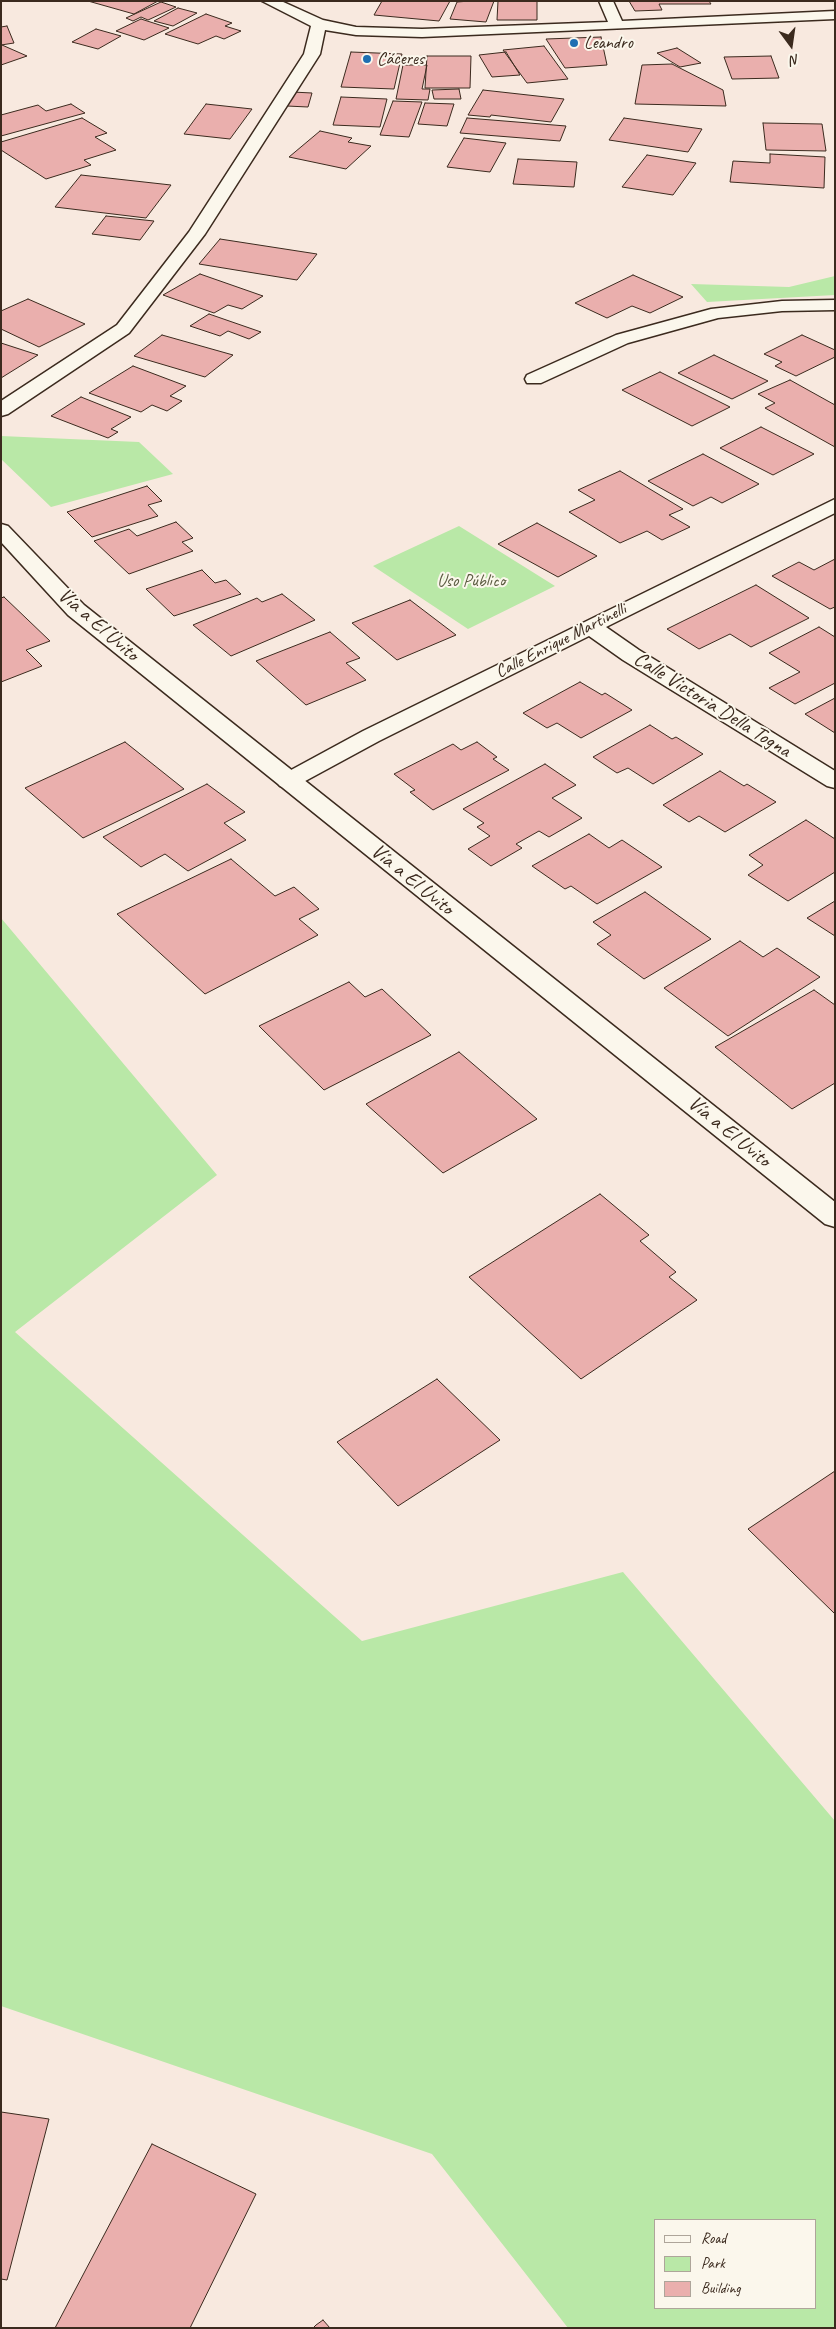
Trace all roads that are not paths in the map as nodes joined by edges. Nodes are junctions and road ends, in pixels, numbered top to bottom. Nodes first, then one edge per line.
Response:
1 (270, 1) edge
2 (606, 1) edge
3 (835, 15) edge
4 (319, 24) junction
5 (617, 26) junction
6 (835, 305) edge
7 (534, 379) dead end
8 (1, 410) edge
9 (835, 505) edge
10 (1, 530) edge
11 (590, 626) junction
12 (288, 781) junction
13 (835, 781) edge
14 (835, 1217) edge

1 - 4 street
2 - 5 street
3 - 5 street
4 - 5 street
4 - 8 street
6 - 7 street
9 - 11 street, Calle Enrique Martinelli
10 - 12 street, Vía a El Uvito
11 - 12 street, Calle Enrique Martinelli
11 - 13 street, Calle Victoria Della Togna
12 - 14 street, Vía a El Uvito

